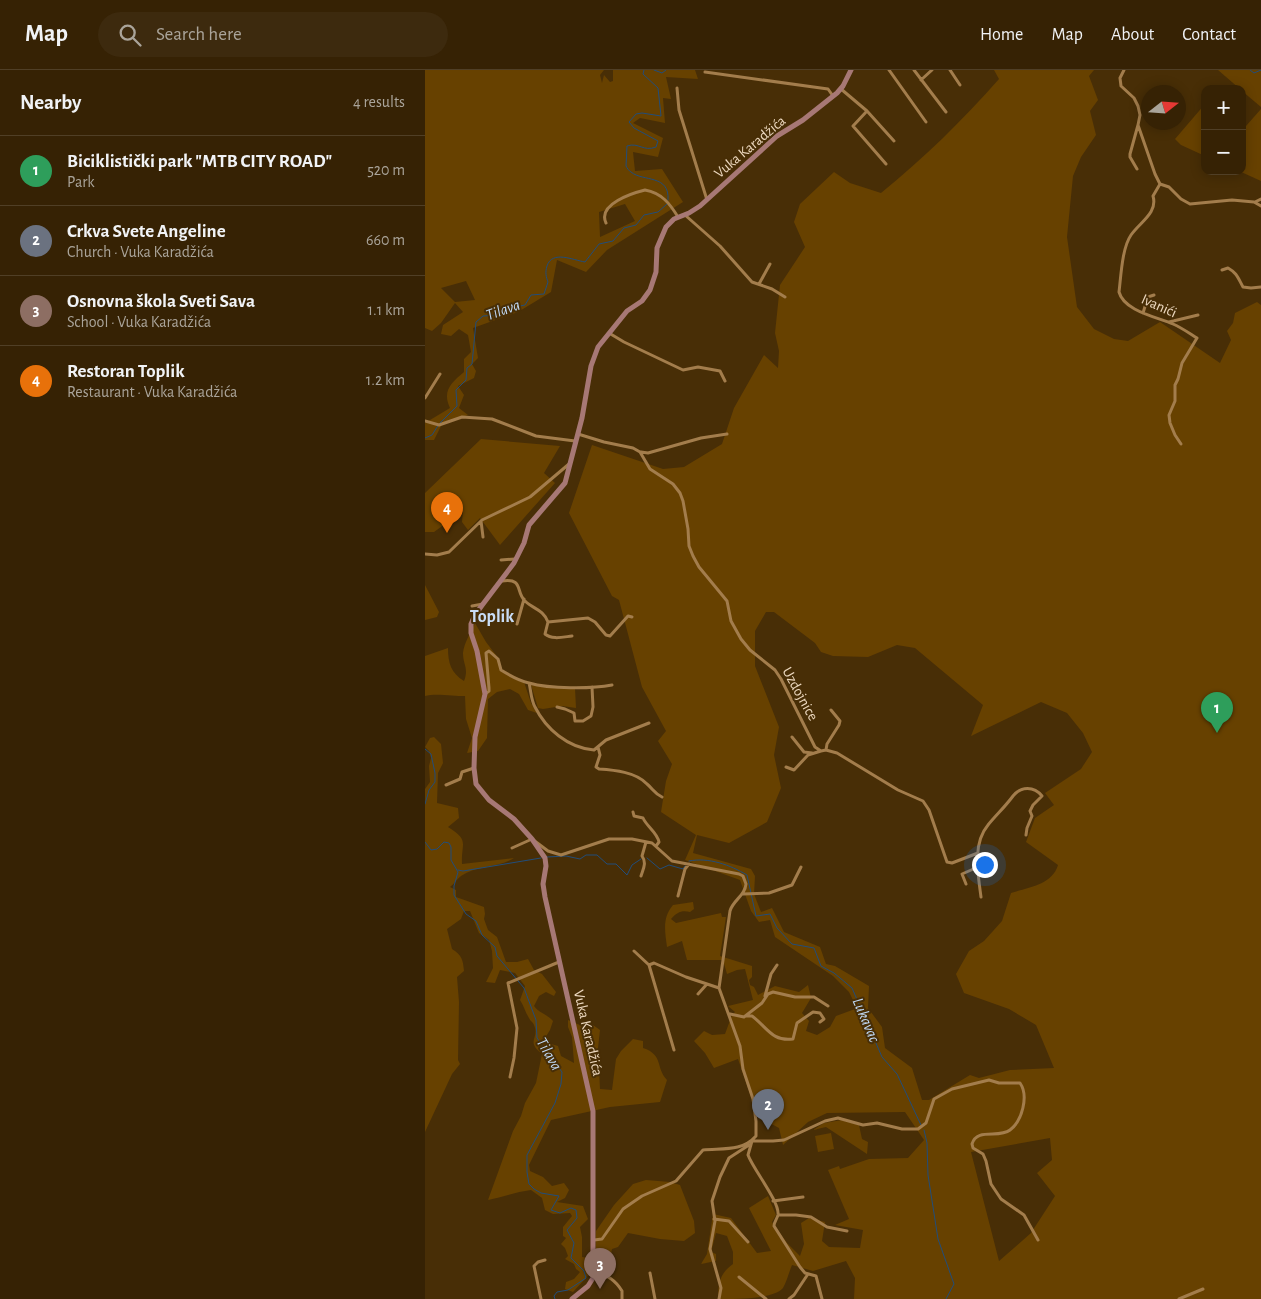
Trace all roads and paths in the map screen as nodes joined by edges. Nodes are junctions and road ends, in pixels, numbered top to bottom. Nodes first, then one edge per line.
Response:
1 (851, 70) edge
2 (889, 70) edge
3 (914, 70) edge
4 (932, 70) edge
5 (950, 70) edge
6 (1124, 70) edge
7 (705, 72) dead end
8 (921, 80) junction
9 (960, 85) dead end
10 (677, 88) dead end
11 (841, 89) junction
12 (833, 96) junction
13 (867, 111) junction
14 (946, 112) dead end
15 (926, 122) dead end
16 (1138, 125) junction
17 (894, 141) dead end
18 (886, 164) dead end
19 (1137, 169) dead end
20 (1160, 184) junction
21 (1261, 199) edge
22 (707, 200) junction
23 (1254, 202) junction
24 (1261, 206) edge
25 (685, 215) junction
26 (678, 218) junction
27 (606, 223) dead end
28 (770, 264) dead end
29 (1222, 270) dead end
30 (759, 284) junction
31 (1261, 287) edge
32 (1154, 295) dead end
33 (785, 297) dead end
34 (1143, 313) junction
35 (1198, 315) dead end
36 (1169, 322) junction
37 (608, 333) junction
38 (440, 374) dead end
39 (725, 381) dead end
40 (425, 398) edge
41 (425, 421) edge
42 (578, 434) junction
43 (727, 434) dead end
44 (576, 441) junction
45 (1181, 444) dead end
46 (640, 452) junction
47 (571, 463) junction
48 (481, 522) junction
49 (483, 532) junction
50 (478, 535) dead end
51 (483, 537) dead end
52 (425, 554) edge
53 (516, 559) junction
54 (501, 560) dead end
55 (501, 581) junction
56 (524, 599) junction
57 (483, 604) junction
58 (472, 606) dead end
59 (632, 617) dead end
60 (548, 622) junction
61 (517, 624) dead end
62 (572, 636) dead end
63 (529, 683) junction
64 (612, 685) dead end
65 (592, 688) junction
66 (485, 694) junction
67 (557, 707) dead end
68 (831, 710) dead end
69 (649, 723) dead end
70 (792, 737) dead end
71 (598, 747) junction
72 (826, 750) junction
73 (821, 751) junction
74 (813, 753) junction
75 (786, 767) dead end
76 (474, 768) junction
77 (446, 785) dead end
78 (662, 796) dead end
79 (633, 812) dead end
80 (1026, 835) dead end
81 (532, 839) junction
82 (646, 842) junction
83 (656, 846) junction
84 (513, 848) dead end
85 (978, 853) junction
86 (689, 864) junction
87 (801, 867) dead end
88 (978, 867) junction
89 (641, 876) dead end
90 (966, 884) dead end
91 (743, 894) junction
92 (678, 896) dead end
93 (981, 897) dead end
94 (634, 951) dead end
95 (559, 962) junction
96 (649, 964) junction
97 (777, 965) dead end
98 (707, 984) junction
99 (719, 988) junction
100 (697, 994) dead end
101 (765, 996) junction
102 (828, 1006) dead end
103 (729, 1014) junction
104 (745, 1016) junction
105 (820, 1022) dead end
106 (674, 1050) dead end
107 (509, 1077) dead end
108 (752, 1140) junction
109 (803, 1197) dead end
110 (773, 1201) junction
111 (778, 1215) junction
112 (715, 1219) junction
113 (847, 1231) dead end
114 (594, 1240) junction
115 (1038, 1240) dead end
116 (748, 1242) dead end
117 (545, 1260) dead end
118 (594, 1272) junction
119 (650, 1274) dead end
120 (808, 1274) junction
121 (739, 1277) dead end
122 (1203, 1289) dead end
123 (541, 1299) edge
124 (573, 1299) edge
125 (622, 1299) edge
126 (655, 1299) edge
127 (719, 1299) edge
128 (766, 1299) edge
129 (789, 1299) edge
130 (822, 1299) edge
131 (1179, 1299) edge

1 - 11 street, Vuka Karadžića
2 - 15 street
3 - 8 street
4 - 8 street
5 - 9 street
6 - 16 street
7 - 12 street
8 - 14 street
10 - 22 street, Vuka Karadžića
11 - 12 street, Vuka Karadžića
11 - 13 street
12 - 22 street, Vuka Karadžića
13 - 17 street
13 - 18 street
16 - 19 street
16 - 20 street
20 - 23 street
20 - 34 street, Ivanići
21 - 23 street
22 - 25 street, Vuka Karadžića
23 - 24 street
25 - 26 street, Vuka Karadžića
25 - 30 street
26 - 27 street
26 - 37 street, Vuka Karadžića
28 - 30 street
29 - 31 street
30 - 33 street
32 - 34 street
34 - 36 street, Ivanići
35 - 36 street
36 - 45 street, Ivanići
37 - 39 street
37 - 42 street, Vuka Karadžića
38 - 40 street
41 - 44 street
42 - 44 street, Vuka Karadžića
42 - 46 street
43 - 46 street
44 - 47 street, Vuka Karadžića
46 - 73 street, Uzdojnice
47 - 48 street
47 - 53 street, Vuka Karadžića
48 - 49 street
48 - 52 street
49 - 50 street
49 - 51 street
53 - 54 street
53 - 55 street, Vuka Karadžića
55 - 56 street
55 - 57 street, Vuka Karadžića
56 - 60 street
56 - 61 street
57 - 58 street
57 - 66 street, Vuka Karadžića
59 - 60 street
60 - 62 street
63 - 65 street, Vuka Karadžića
63 - 66 street, Vuka Karadžića
63 - 71 street
64 - 65 street, Vuka Karadžića
65 - 67 street
66 - 76 street, Vuka Karadžića
68 - 72 street
69 - 71 street
70 - 74 street
71 - 78 street
72 - 73 street
72 - 85 street
73 - 74 street
74 - 75 street
76 - 77 street
76 - 81 street, Vuka Karadžića
79 - 83 street
80 - 85 street
81 - 82 street, Vuka Karadžića
81 - 84 street
81 - 95 street, Vuka Karadžića
82 - 83 street, Vuka Karadžića
82 - 89 street
83 - 86 street, Vuka Karadžića
85 - 88 street
86 - 91 street, Vuka Karadžića
86 - 92 street
87 - 91 street
88 - 90 street
88 - 93 street
91 - 99 street
94 - 96 street
95 - 107 street
95 - 114 street, Vuka Karadžića
96 - 98 street
96 - 106 street
97 - 101 street
98 - 99 street
98 - 100 street
99 - 103 street
101 - 102 street
101 - 104 street
103 - 104 street
103 - 108 street
104 - 105 street
108 - 110 street
108 - 112 street
108 - 114 street
108 - 115 street
109 - 110 street
110 - 111 street
111 - 113 street
111 - 120 street
112 - 116 street
112 - 127 street
114 - 118 street, Vuka Karadžića
117 - 123 street
118 - 124 street
118 - 125 street
119 - 126 street
120 - 129 street
120 - 130 street
121 - 128 street
122 - 131 street

